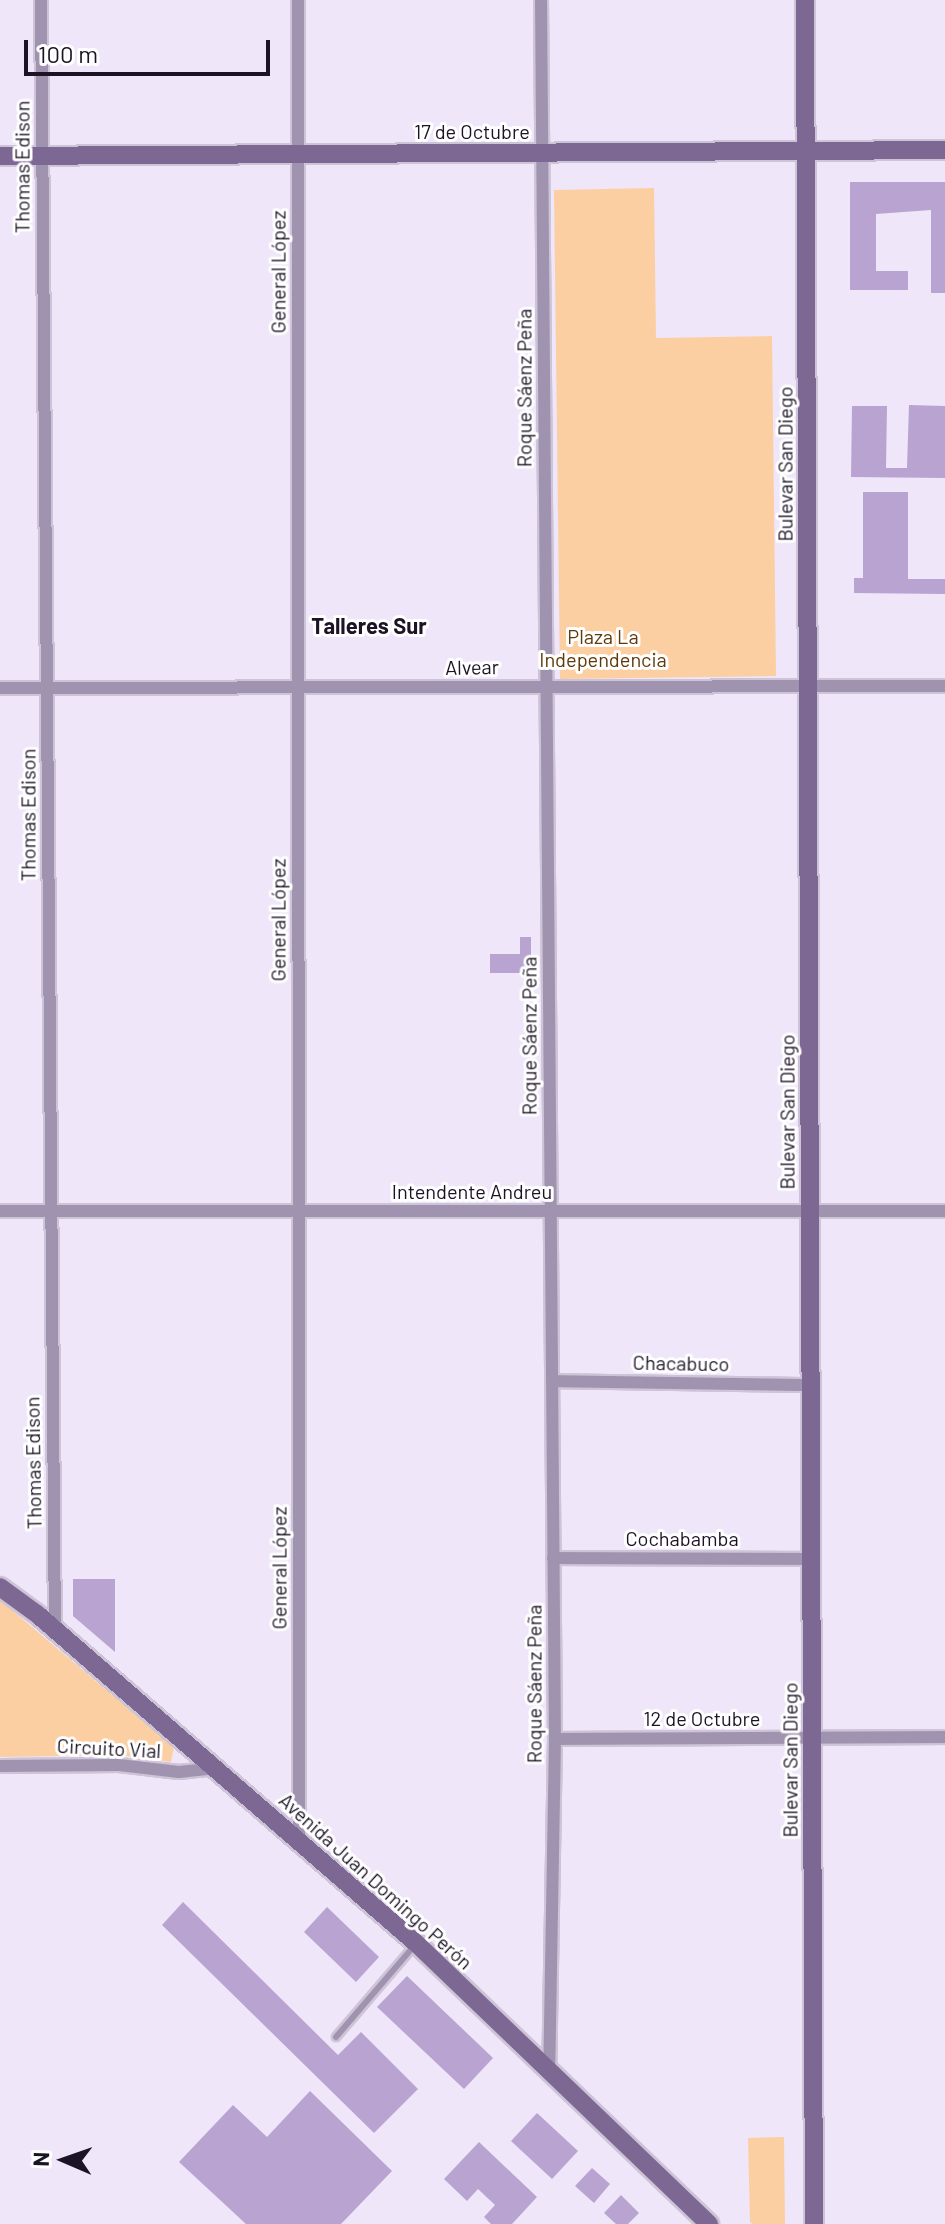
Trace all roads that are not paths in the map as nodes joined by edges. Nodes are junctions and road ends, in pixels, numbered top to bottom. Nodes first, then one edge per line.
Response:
1 (41, 0) edge
2 (298, 0) edge
3 (541, 0) edge
4 (805, 0) edge
5 (945, 150) edge
6 (805, 151) junction
7 (542, 152) junction
8 (299, 154) junction
9 (42, 155) junction
10 (0, 156) edge
11 (546, 686) junction
12 (808, 686) junction
13 (945, 686) edge
14 (0, 688) edge
15 (46, 689) junction
16 (298, 689) junction
17 (0, 1211) edge
18 (51, 1211) junction
19 (299, 1211) junction
20 (551, 1211) junction
21 (810, 1211) junction
22 (945, 1211) edge
23 (552, 1381) junction
24 (811, 1385) junction
25 (553, 1558) junction
26 (811, 1559) junction
27 (0, 1587) edge
28 (55, 1629) junction
29 (945, 1737) edge
30 (812, 1738) junction
31 (555, 1739) junction
32 (0, 1766) edge
33 (216, 1768) junction
34 (299, 1840) junction
35 (417, 1944) junction
36 (336, 2037) dead end
37 (549, 2072) junction
38 (709, 2224) edge
39 (814, 2224) edge

1 - 9 street, Thomas Edison
2 - 8 street, General López
3 - 7 street, Roque Sáenz Peña
4 - 6 street, Bulevar San Diego
5 - 6 street, 17 de Octubre
6 - 7 street, 17 de Octubre
6 - 12 street, Bulevar San Diego
7 - 8 street, 17 de Octubre
7 - 11 street, Roque Sáenz Peña
8 - 9 street, 17 de Octubre
8 - 16 street, General López
9 - 10 street, 17 de Octubre
9 - 15 street, Thomas Edison
11 - 12 street, Alvear
11 - 16 street, Alvear
11 - 20 street, Roque Sáenz Peña
12 - 13 street, Alvear
12 - 21 street, Bulevar San Diego
14 - 15 street, Alvear
15 - 16 street, Alvear
15 - 18 street, Thomas Edison
16 - 19 street, General López
17 - 18 street, Intendente Andreu
18 - 19 street, Intendente Andreu
18 - 28 street, Thomas Edison
19 - 20 street, Intendente Andreu
19 - 34 street, General López
20 - 21 street, Intendente Andreu
20 - 23 street, Roque Sáenz Peña
21 - 22 street, Intendente Andreu
21 - 24 street, Bulevar San Diego
23 - 24 street, Chacabuco
23 - 25 street, Roque Sáenz Peña
24 - 26 street, Bulevar San Diego
25 - 26 street, Cochabamba
25 - 31 street, Roque Sáenz Peña
26 - 30 street, Bulevar San Diego
27 - 28 street, Avenida Juan Domingo Perón
28 - 33 street, Avenida Juan Domingo Perón
29 - 30 street, 12 de Octubre
30 - 31 street, 12 de Octubre
30 - 39 street, Bulevar San Diego
31 - 37 street, Roque Sáenz Peña
32 - 33 street, Circuito Vial
33 - 34 street, Avenida Juan Domingo Perón
34 - 35 street, Avenida Juan Domingo Perón
35 - 36 lane
35 - 37 street, Avenida Juan Domingo Perón
37 - 38 street, Avenida Juan Domingo Perón

